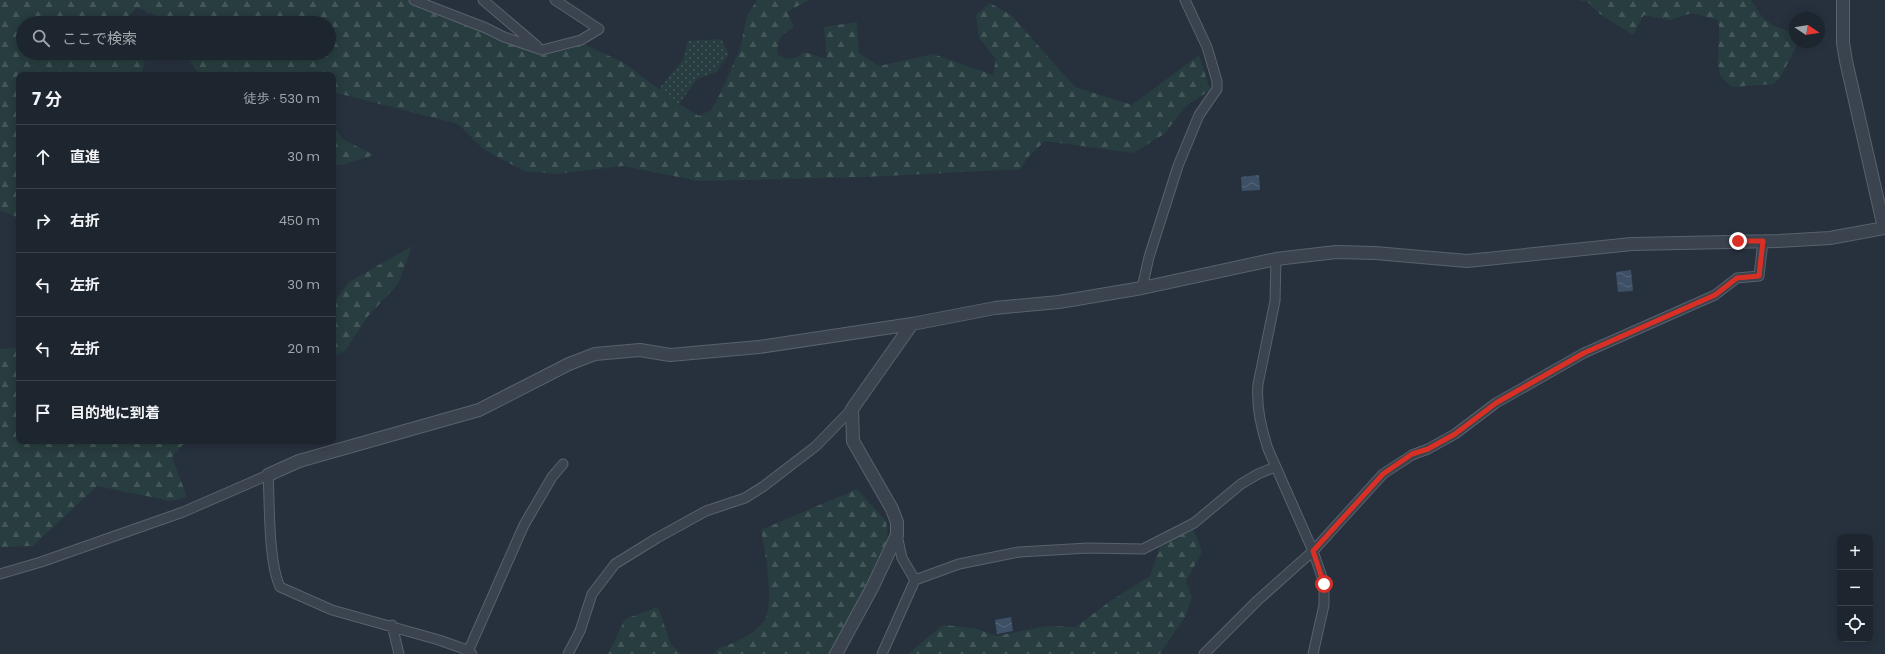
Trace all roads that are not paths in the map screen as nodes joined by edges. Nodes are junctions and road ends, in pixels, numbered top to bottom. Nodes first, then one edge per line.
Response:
1 (414, 0) edge
2 (483, 0) edge
3 (556, 0) edge
4 (1186, 0) edge
5 (1843, 0) edge
6 (542, 50) junction
7 (1885, 230) edge
8 (1763, 241) junction
9 (1276, 259) junction
10 (1142, 288) junction
11 (912, 324) junction
12 (852, 409) junction
13 (563, 464) dead end
14 (1275, 467) junction
15 (268, 475) junction
16 (897, 535) junction
17 (1313, 551) junction
18 (0, 574) edge
19 (915, 580) junction
20 (392, 625) junction
21 (469, 653) edge
22 (399, 654) edge
23 (568, 654) edge
24 (836, 654) edge
25 (882, 654) edge
26 (1204, 654) edge
27 (1313, 654) edge

1 - 6 street
2 - 6 street
3 - 6 street
4 - 10 street
5 - 7 street
7 - 8 street
8 - 9 street
8 - 17 street
9 - 10 street
9 - 14 street
10 - 11 street
11 - 12 street
11 - 15 street
12 - 16 street
12 - 23 street
13 - 21 street
14 - 17 street
14 - 19 street
15 - 18 street
15 - 20 street
16 - 19 street
16 - 24 street
17 - 26 street
17 - 27 street
19 - 25 street
20 - 21 street
20 - 22 street

